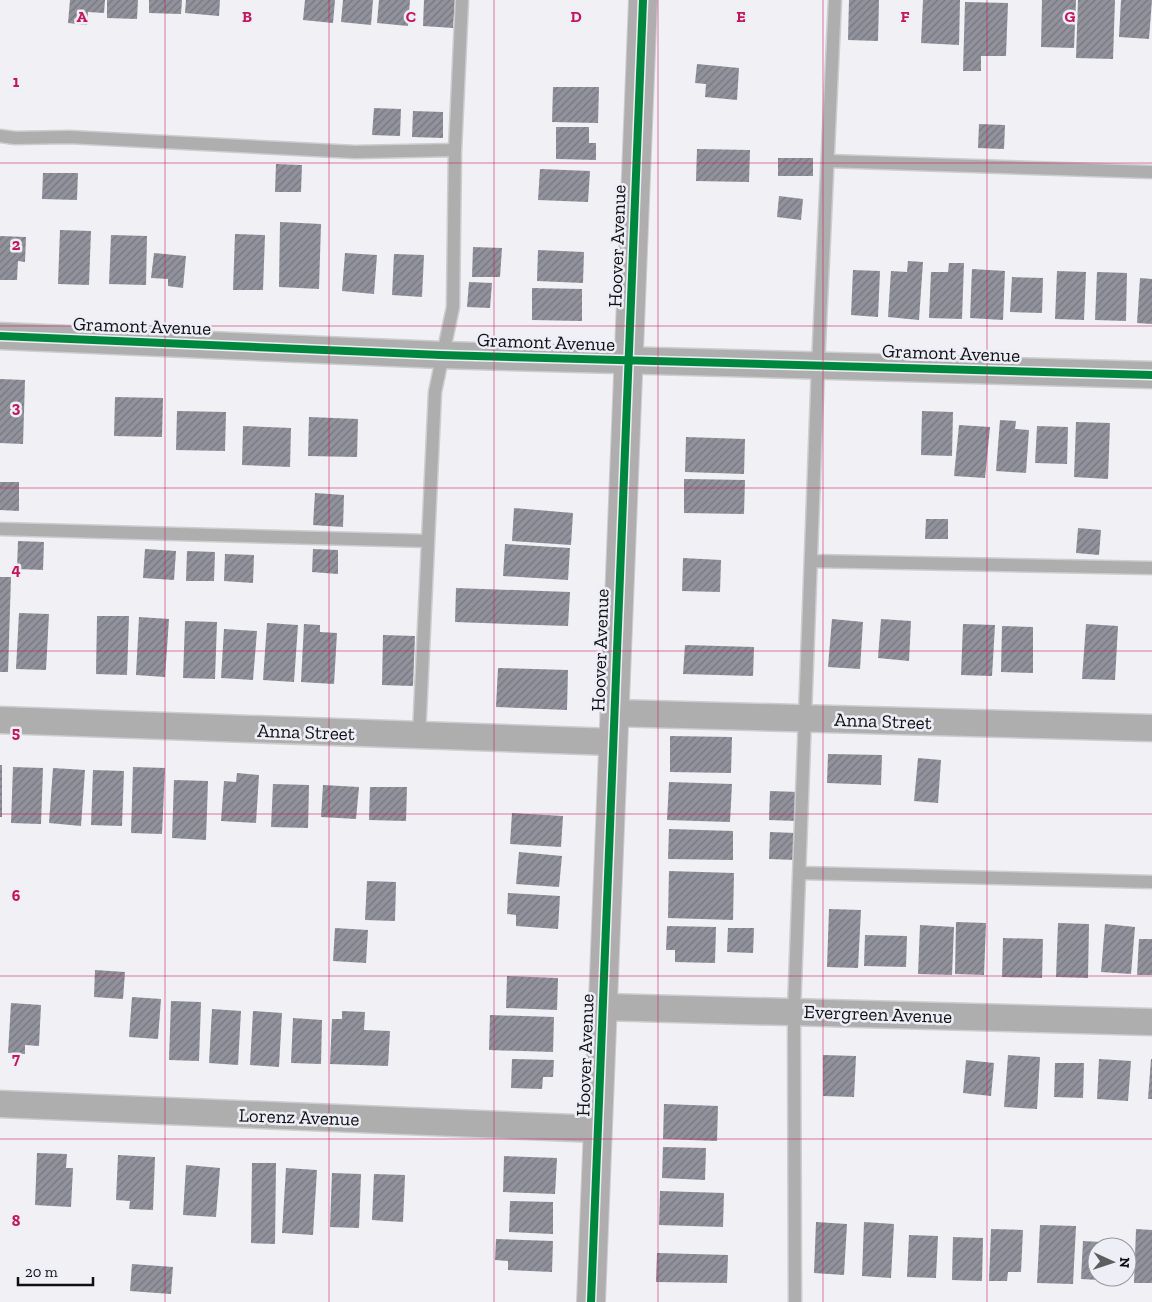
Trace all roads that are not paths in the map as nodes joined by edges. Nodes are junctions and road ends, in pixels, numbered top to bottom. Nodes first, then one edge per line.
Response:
1 (462, 0) edge
2 (643, 0) edge
3 (835, 0) edge
4 (0, 136) edge
5 (455, 150) junction
6 (828, 161) junction
7 (1152, 172) edge
8 (0, 336) edge
9 (441, 355) junction
10 (628, 361) junction
11 (818, 366) junction
12 (1152, 375) edge
13 (0, 529) edge
14 (427, 541) junction
15 (811, 561) junction
16 (1152, 568) edge
17 (614, 713) junction
18 (806, 718) junction
19 (0, 720) edge
20 (1152, 728) edge
21 (419, 736) junction
22 (613, 742) junction
23 (800, 873) junction
24 (1152, 882) edge
25 (603, 1007) junction
26 (794, 1012) junction
27 (1152, 1022) edge
28 (0, 1104) edge
29 (598, 1130) junction
30 (591, 1302) edge
31 (795, 1302) edge

1 - 5 lane
2 - 10 street, Hoover Avenue
3 - 6 lane
4 - 5 lane
5 - 9 lane
6 - 7 lane
6 - 11 lane
8 - 9 street, Gramont Avenue
9 - 10 street, Gramont Avenue
9 - 14 lane
10 - 11 street, Gramont Avenue
10 - 17 street, Hoover Avenue
11 - 12 street, Gramont Avenue
11 - 15 lane
13 - 14 lane
14 - 21 lane
15 - 16 lane
15 - 18 lane
17 - 18 street, Anna Street
17 - 22 street, Hoover Avenue
18 - 20 street, Anna Street
18 - 23 lane
19 - 21 street, Anna Street
21 - 22 street, Anna Street
22 - 25 street, Hoover Avenue
23 - 24 lane
23 - 26 lane
25 - 26 street, Evergreen Avenue
25 - 29 street, Hoover Avenue
26 - 27 street, Evergreen Avenue
26 - 31 lane
28 - 29 street, Lorenz Avenue
29 - 30 street, Hoover Avenue

